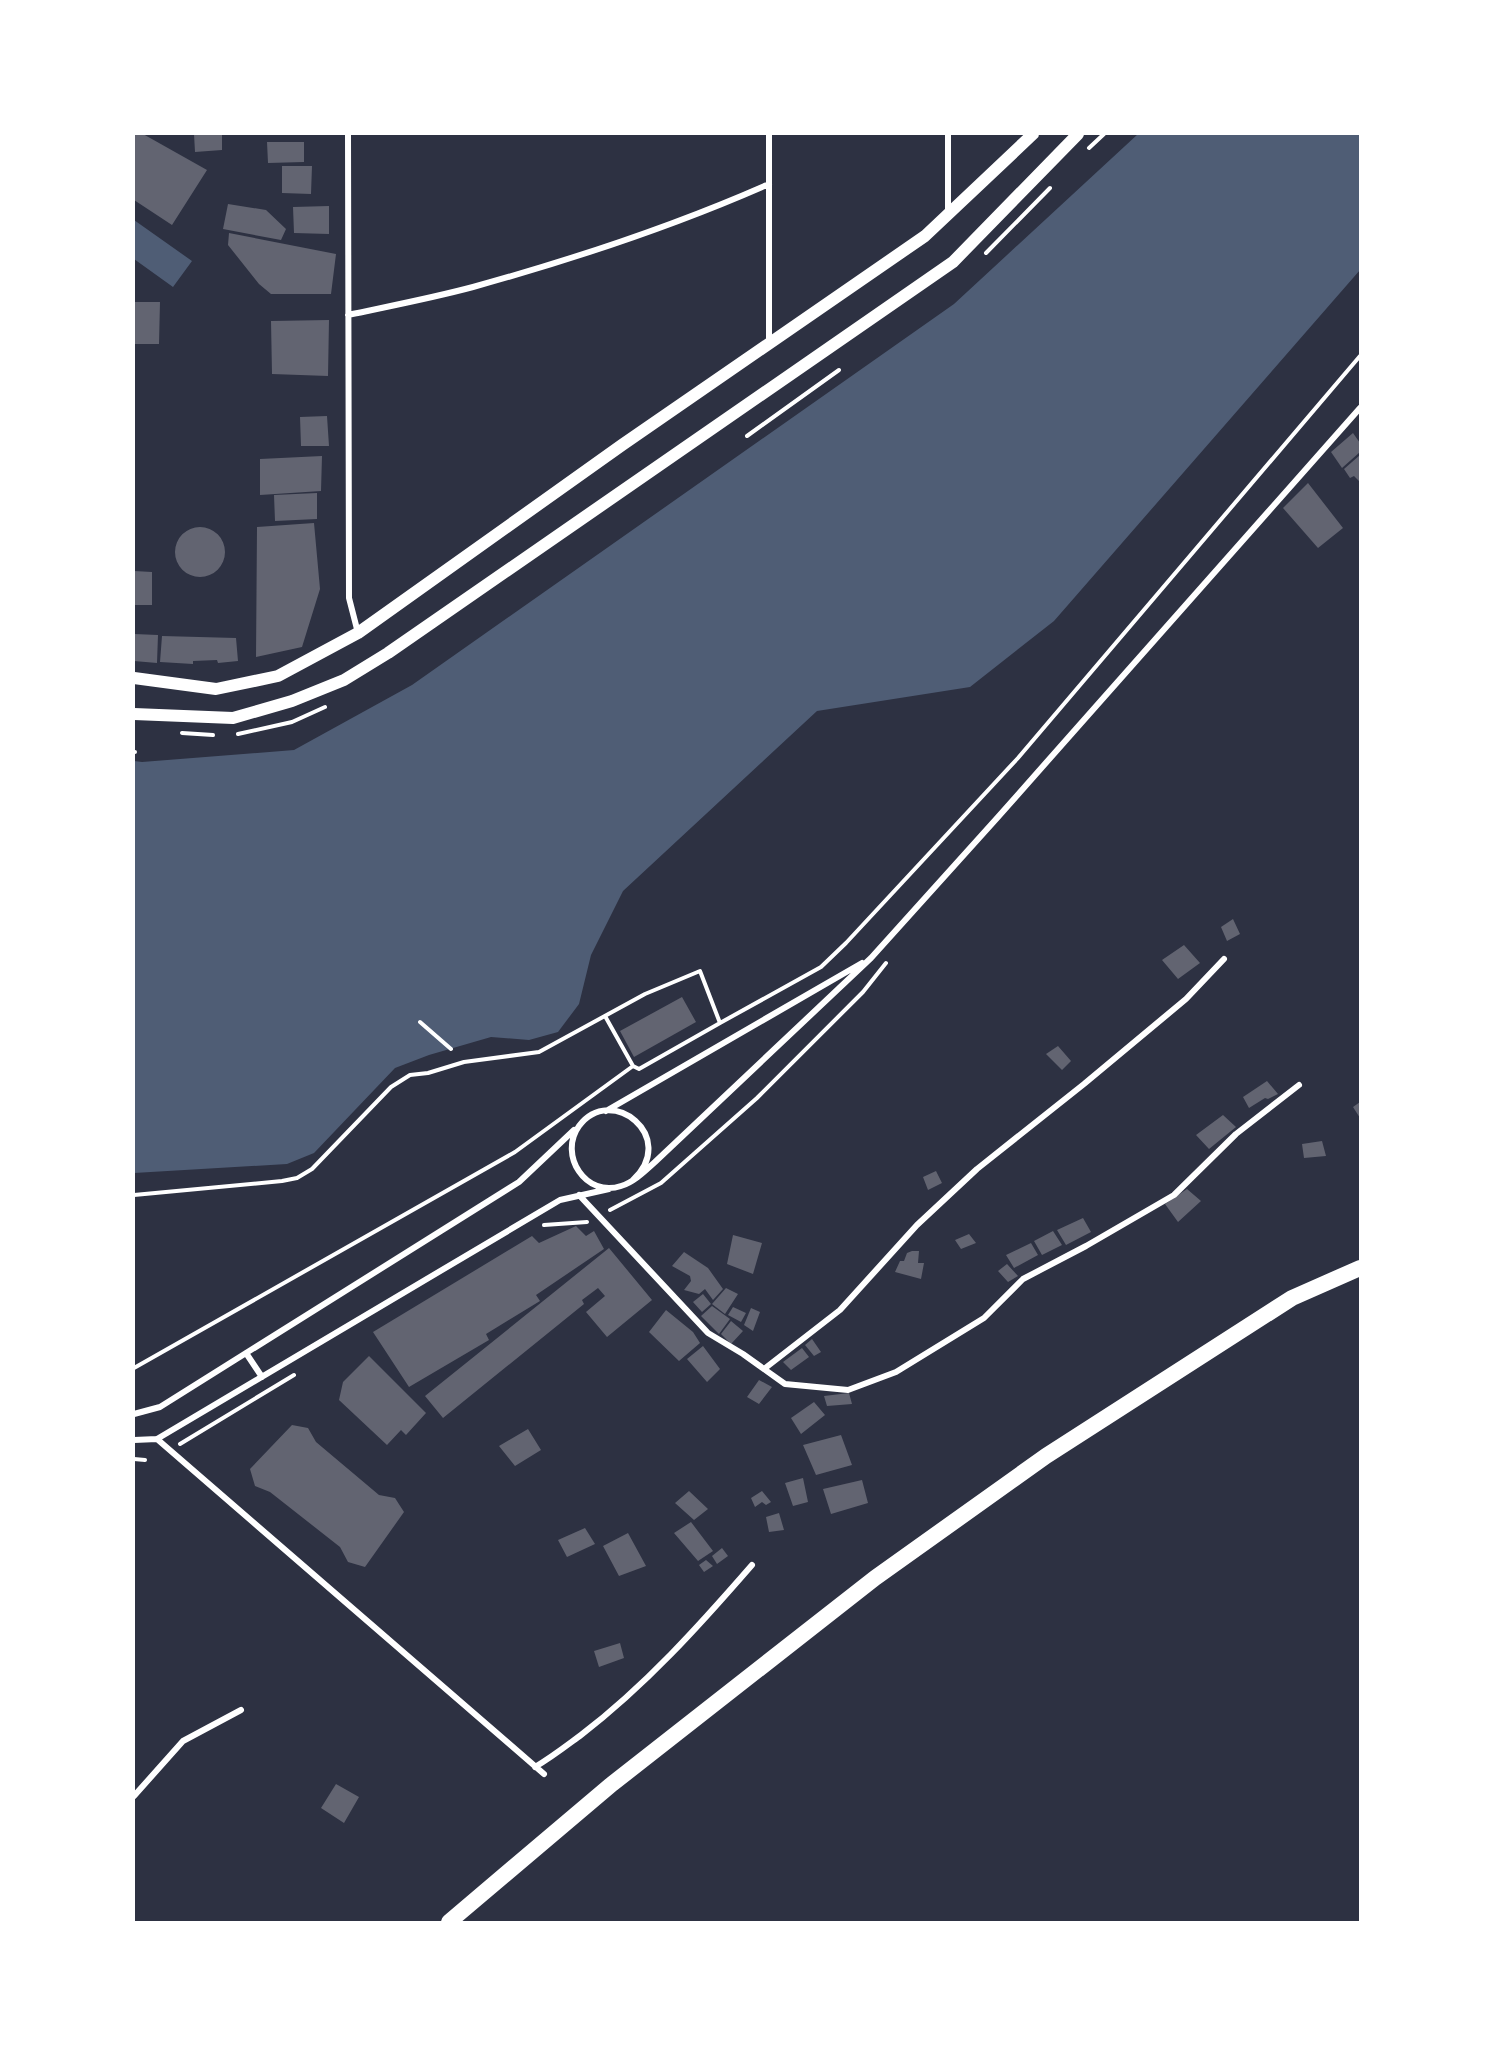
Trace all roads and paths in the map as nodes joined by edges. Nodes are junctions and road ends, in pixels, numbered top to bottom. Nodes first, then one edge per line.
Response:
1 (348, 134) edge
2 (769, 134) edge
3 (948, 134) edge
4 (1033, 134) edge
5 (1078, 134) edge
6 (769, 184) junction
7 (948, 214) junction
8 (348, 315) junction
9 (769, 343) junction
10 (1360, 356) edge
11 (839, 370) dead end
12 (1360, 408) edge
13 (747, 435) dead end
14 (358, 633) junction
15 (134, 678) edge
16 (134, 714) edge
17 (871, 958) junction
18 (1224, 958) dead end
19 (605, 1016) junction
20 (420, 1022) dead end
21 (720, 1023) junction
22 (451, 1050) dead end
23 (633, 1066) junction
24 (1299, 1085) dead end
25 (606, 1111) junction
26 (584, 1121) junction
27 (633, 1180) junction
28 (621, 1186) junction
29 (579, 1195) junction
30 (134, 1196) edge
31 (1360, 1268) edge
32 (246, 1353) junction
33 (134, 1368) edge
34 (764, 1369) junction
35 (262, 1377) junction
36 (134, 1414) edge
37 (157, 1439) junction
38 (134, 1440) edge
39 (134, 1459) edge
40 (145, 1460) dead end
41 (752, 1565) dead end
42 (241, 1710) dead end
43 (535, 1767) junction
44 (544, 1774) dead end
45 (134, 1796) edge
46 (449, 1923) edge

1 - 8 street
2 - 6 street
3 - 7 street
4 - 7 main road
5 - 16 main road
6 - 8 street
6 - 9 street
7 - 9 main road
8 - 14 street
9 - 14 main road
10 - 21 path
11 - 13 path
12 - 17 street
14 - 15 main road
17 - 25 street
17 - 27 street
18 - 34 street
19 - 21 path
19 - 23 path
19 - 30 path
20 - 22 path
21 - 23 path
23 - 33 path
24 - 34 street
25 - 26 street
25 - 27 street
26 - 28 street
26 - 32 street
27 - 28 street
28 - 29 street
29 - 34 street
29 - 35 street
31 - 46 highway
32 - 35 street
32 - 36 street
35 - 37 street
37 - 38 street
37 - 43 street
39 - 40 path
41 - 43 street
42 - 45 street
43 - 44 street

